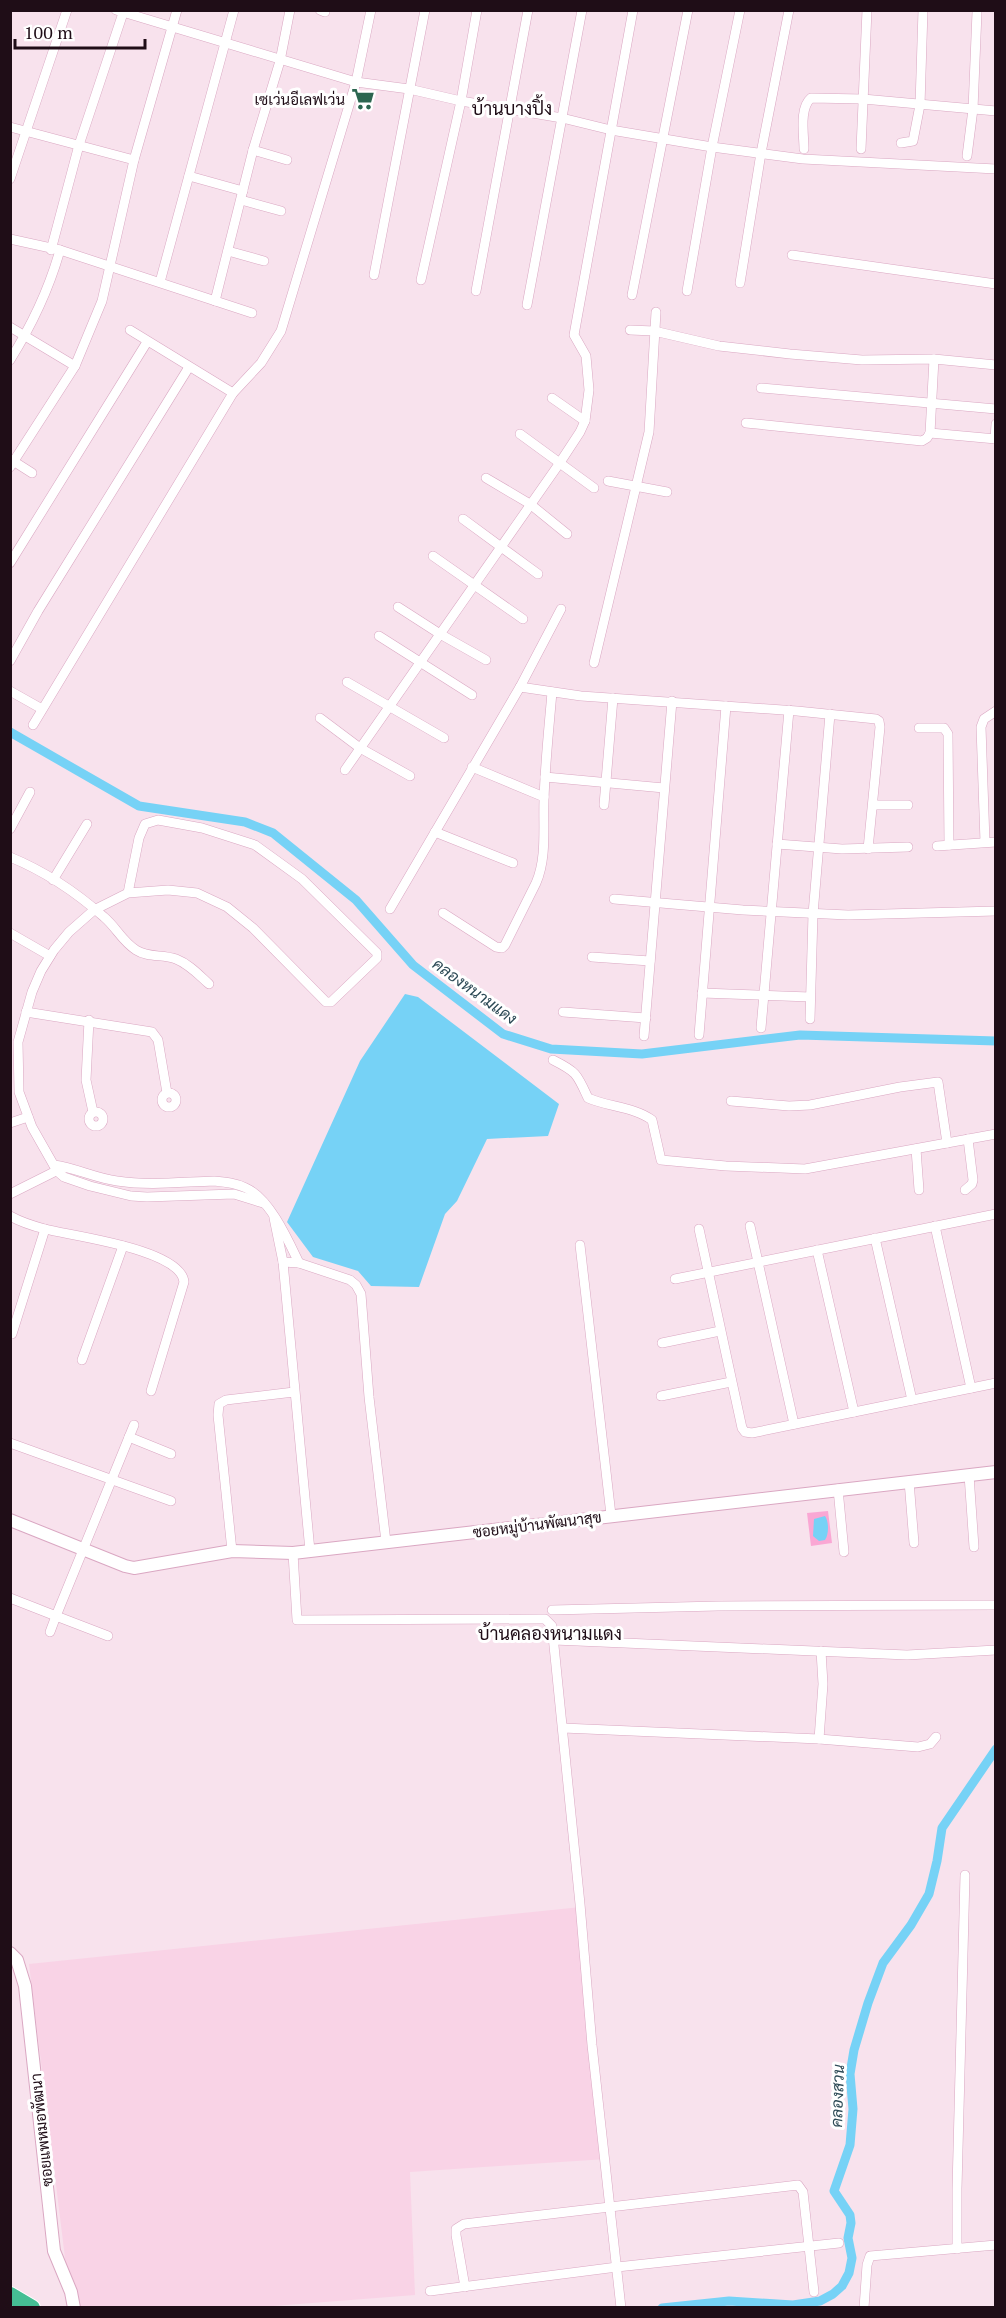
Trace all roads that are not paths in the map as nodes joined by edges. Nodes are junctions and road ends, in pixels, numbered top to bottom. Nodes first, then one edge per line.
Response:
1 (68, 10) edge
2 (177, 10) edge
3 (234, 10) edge
4 (290, 10) edge
5 (371, 10) edge
6 (424, 10) edge
7 (477, 10) edge
8 (528, 10) edge
9 (582, 10) edge
10 (633, 10) edge
11 (688, 10) edge
12 (740, 10) edge
13 (789, 10) edge
14 (867, 10) edge
15 (923, 10) edge
16 (121, 11) edge
17 (977, 12) edge
18 (172, 27) junction
19 (225, 42) junction
20 (280, 61) junction
21 (356, 82) junction
22 (409, 89) junction
23 (863, 99) junction
24 (461, 101) junction
25 (920, 105) junction
26 (973, 109) junction
27 (510, 110) junction
28 (996, 111) edge
29 (561, 118) junction
30 (10, 127) edge
31 (611, 130) junction
32 (25, 131) junction
33 (662, 139) junction
34 (901, 143) dead end
35 (79, 145) junction
36 (712, 147) junction
37 (804, 149) dead end
38 (861, 149) dead end
39 (253, 150) junction
40 (761, 153) junction
41 (967, 156) dead end
42 (287, 159) dead end
43 (134, 160) junction
44 (996, 170) edge
45 (189, 176) junction
46 (10, 179) edge
47 (242, 195) junction
48 (281, 211) dead end
49 (10, 239) edge
50 (55, 250) junction
51 (228, 251) junction
52 (792, 255) dead end
53 (264, 261) dead end
54 (110, 268) junction
55 (374, 275) dead end
56 (421, 280) dead end
57 (160, 282) junction
58 (740, 283) dead end
59 (996, 284) edge
60 (476, 291) dead end
61 (687, 291) dead end
62 (632, 295) dead end
63 (215, 302) junction
64 (527, 305) dead end
65 (656, 312) dead end
66 (252, 313) dead end
67 (10, 327) edge
68 (130, 330) dead end
69 (630, 330) dead end
70 (654, 331) junction
71 (26, 336) junction
72 (147, 342) junction
73 (934, 359) junction
74 (10, 360) edge
75 (996, 365) edge
76 (75, 366) junction
77 (189, 367) junction
78 (761, 388) dead end
79 (233, 393) junction
80 (552, 398) dead end
81 (930, 403) junction
82 (996, 409) edge
83 (585, 421) junction
84 (746, 423) dead end
85 (996, 424) edge
86 (930, 433) junction
87 (520, 434) dead end
88 (995, 439) edge
89 (12, 462) edge
90 (559, 464) junction
91 (32, 473) dead end
92 (486, 478) dead end
93 (608, 481) dead end
94 (638, 487) junction
95 (594, 488) dead end
96 (667, 492) dead end
97 (530, 504) junction
98 (463, 519) dead end
99 (567, 534) dead end
100 (501, 546) junction
101 (432, 556) dead end
102 (10, 563) edge
103 (538, 574) dead end
104 (475, 584) junction
105 (398, 607) dead end
106 (561, 609) dead end
107 (523, 619) dead end
108 (440, 634) junction
109 (379, 636) dead end
110 (486, 660) dead end
111 (10, 661) edge
112 (421, 661) junction
113 (594, 663) dead end
114 (347, 682) dead end
115 (520, 687) junction
116 (10, 691) edge
117 (552, 692) junction
118 (472, 694) dead end
119 (614, 698) junction
120 (672, 701) junction
121 (726, 706) junction
122 (389, 707) junction
123 (42, 709) junction
124 (789, 710) junction
125 (996, 711) edge
126 (830, 714) junction
127 (320, 718) dead end
128 (33, 725) dead end
129 (919, 728) dead end
130 (444, 738) dead end
131 (360, 748) junction
132 (472, 767) junction
133 (345, 770) dead end
134 (410, 776) dead end
135 (545, 777) junction
136 (607, 782) junction
137 (664, 788) junction
138 (30, 792) dead end
139 (544, 797) junction
140 (604, 805) dead end
141 (873, 805) junction
142 (908, 805) dead end
143 (87, 824) dead end
144 (10, 828) edge
145 (435, 832) junction
146 (985, 842) junction
147 (996, 842) edge
148 (777, 844) junction
149 (949, 845) junction
150 (819, 846) junction
151 (938, 846) dead end
152 (908, 847) dead end
153 (868, 849) junction
154 (10, 857) edge
155 (513, 863) dead end
156 (52, 880) junction
157 (128, 893) junction
158 (614, 899) dead end
159 (655, 902) junction
160 (709, 907) junction
161 (390, 909) dead end
162 (94, 910) junction
163 (771, 911) junction
164 (996, 911) edge
165 (443, 913) dead end
166 (813, 914) junction
167 (10, 933) edge
168 (50, 956) junction
169 (592, 957) dead end
170 (650, 961) junction
171 (209, 984) dead end
172 (702, 993) junction
173 (764, 996) junction
174 (810, 997) junction
175 (26, 1012) junction
176 (563, 1012) dead end
177 (646, 1018) junction
178 (810, 1019) dead end
179 (89, 1020) junction
180 (761, 1028) dead end
181 (644, 1035) dead end
182 (699, 1035) dead end
183 (553, 1060) dead end
184 (167, 1093) dead end
185 (731, 1101) dead end
186 (93, 1112) dead end
187 (28, 1117) junction
188 (10, 1123) edge
189 (996, 1134) edge
190 (968, 1139) junction
191 (947, 1143) junction
192 (916, 1149) junction
193 (57, 1166) junction
194 (919, 1190) dead end
195 (965, 1190) dead end
196 (10, 1194) edge
197 (10, 1216) edge
198 (995, 1216) edge
199 (274, 1218) junction
200 (750, 1226) dead end
201 (935, 1226) junction
202 (699, 1229) dead end
203 (45, 1230) junction
204 (875, 1238) junction
205 (123, 1245) junction
206 (580, 1245) dead end
207 (817, 1250) junction
208 (283, 1262) junction
209 (758, 1262) junction
210 (299, 1263) junction
211 (708, 1272) junction
212 (675, 1280) dead end
213 (720, 1331) junction
214 (12, 1334) edge
215 (662, 1343) dead end
216 (82, 1360) dead end
217 (731, 1382) junction
218 (996, 1383) edge
219 (971, 1388) junction
220 (151, 1390) dead end
221 (294, 1392) junction
222 (661, 1396) dead end
223 (912, 1400) junction
224 (854, 1412) junction
225 (795, 1424) junction
226 (134, 1425) dead end
227 (129, 1437) junction
228 (10, 1443) edge
229 (171, 1454) dead end
230 (996, 1472) edge
231 (969, 1476) junction
232 (112, 1480) junction
233 (908, 1482) junction
234 (838, 1490) junction
235 (171, 1501) dead end
236 (611, 1515) junction
237 (10, 1520) edge
238 (386, 1542) junction
239 (914, 1543) dead end
240 (974, 1547) dead end
241 (83, 1548) junction
242 (232, 1551) junction
243 (310, 1551) junction
244 (844, 1552) dead end
245 (293, 1553) junction
246 (10, 1598) edge
247 (996, 1605) edge
248 (552, 1610) dead end
249 (56, 1616) junction
250 (50, 1632) dead end
251 (108, 1636) dead end
252 (554, 1640) junction
253 (996, 1650) edge
254 (821, 1651) junction
255 (563, 1728) junction
256 (936, 1737) dead end
257 (819, 1739) junction
258 (965, 1875) dead end
259 (10, 1953) edge
260 (611, 2206) junction
261 (840, 2243) dead end
262 (996, 2246) edge
263 (810, 2247) junction
264 (957, 2249) junction
265 (617, 2267) junction
266 (465, 2287) junction
267 (430, 2291) dead end
268 (814, 2292) dead end
269 (10, 2295) edge
270 (620, 2303) edge
271 (32, 2307) edge
272 (74, 2307) edge
273 (864, 2307) edge

1 - 32 street
2 - 18 street
3 - 19 street
4 - 20 street
5 - 21 street
6 - 22 street
7 - 24 street
8 - 27 street
9 - 29 street
10 - 31 street
11 - 33 street
12 - 36 street
13 - 40 street
14 - 23 street
15 - 25 street
16 - 18 street
16 - 35 street
17 - 26 street
18 - 19 street
18 - 43 street
19 - 20 street
19 - 45 street
20 - 21 street
20 - 39 street
21 - 22 street
21 - 79 street
22 - 24 street
22 - 55 street
23 - 25 street
23 - 37 street
23 - 38 street
24 - 27 street
24 - 56 street
25 - 26 street
25 - 34 street
26 - 28 street
26 - 41 street
27 - 29 street
27 - 60 street
29 - 31 street
29 - 64 street
30 - 32 street
31 - 33 street
31 - 83 street
32 - 35 street
32 - 46 street
33 - 36 street
33 - 62 street
35 - 43 street
35 - 50 street
36 - 40 street
36 - 61 street
39 - 42 street
39 - 47 street
40 - 44 street
40 - 58 street
43 - 54 street
45 - 47 street
45 - 57 street
47 - 48 street
47 - 51 street
49 - 50 street
50 - 54 street
50 - 71 street
51 - 53 street
51 - 63 street
52 - 59 street
54 - 57 street
54 - 76 street
57 - 63 street
63 - 66 street
65 - 70 street
67 - 71 street
68 - 72 street
69 - 70 street
70 - 73 street
70 - 94 street
71 - 74 street
71 - 76 street
72 - 77 street
72 - 102 street
73 - 75 street
73 - 81 street
76 - 89 street
77 - 79 street
77 - 111 street
78 - 81 street
79 - 123 street
80 - 83 street
81 - 82 street
81 - 86 street
83 - 90 street
84 - 86 street
85 - 88 street
86 - 88 street
87 - 90 street
89 - 91 street
90 - 95 street
90 - 97 street
92 - 97 street
93 - 94 street
94 - 96 street
94 - 113 street
97 - 99 street
97 - 100 street
98 - 100 street
100 - 103 street
100 - 104 street
101 - 104 street
104 - 107 street
104 - 108 street
105 - 108 street
106 - 115 street
108 - 110 street
108 - 112 street
109 - 112 street
112 - 118 street
112 - 122 street
114 - 122 street
115 - 117 street
115 - 132 street
116 - 123 street
117 - 119 street
117 - 135 street
119 - 120 street
119 - 136 street
120 - 121 street
120 - 137 street
121 - 124 street
121 - 160 street
122 - 130 street
122 - 131 street
123 - 128 street
124 - 126 street
124 - 148 street
125 - 146 street
126 - 141 street
126 - 150 street
127 - 131 street
129 - 149 street
131 - 133 street
131 - 134 street
132 - 139 street
132 - 145 street
135 - 136 street
135 - 139 street
136 - 137 street
136 - 140 street
137 - 159 street
138 - 144 street
139 - 165 street
141 - 142 street
141 - 153 street
143 - 156 street
145 - 155 street
145 - 161 street
146 - 147 street
146 - 149 street
148 - 150 street
148 - 163 street
149 - 151 street
150 - 153 street
150 - 166 street
152 - 153 street
154 - 156 street
156 - 162 street
157 - 157 street
157 - 162 street
158 - 159 street
159 - 160 street
159 - 170 street
160 - 163 street
160 - 172 street
162 - 168 street
162 - 171 street
163 - 166 street
163 - 173 street
164 - 166 street
166 - 174 street
167 - 168 street
168 - 175 street
169 - 170 street
170 - 177 street
172 - 173 street
172 - 182 street
173 - 174 street
173 - 180 street
174 - 178 street
175 - 179 street
175 - 187 street
176 - 177 street
177 - 181 street
179 - 184 street
179 - 186 street
183 - 192 street
185 - 191 street
187 - 188 street
187 - 193 street
189 - 190 street
190 - 191 street
190 - 195 street
191 - 192 street
192 - 194 street
193 - 196 street
193 - 199 street
197 - 203 street
198 - 201 street
199 - 208 street
199 - 210 street
200 - 209 street
201 - 204 street
201 - 219 street
202 - 211 street
203 - 205 street
203 - 214 street
204 - 207 street
204 - 223 street
205 - 216 street
205 - 220 street
206 - 236 street
207 - 209 street
207 - 224 street
208 - 210 street
208 - 221 street
209 - 211 street
209 - 225 street
210 - 238 street
211 - 212 street
211 - 213 street
213 - 215 street
213 - 217 street
217 - 222 street
217 - 225 street
218 - 219 street
219 - 223 street
221 - 242 street
221 - 243 street
223 - 224 street
224 - 225 street
226 - 227 street
227 - 229 street
227 - 232 street
228 - 232 street
230 - 231 street, ซอยหมู่บ้านพัฒนาสุข
231 - 233 street, ซอยหมู่บ้านพัฒนาสุข
231 - 240 street
232 - 235 street
232 - 241 street
233 - 234 street, ซอยหมู่บ้านพัฒนาสุข
233 - 239 street
234 - 236 street, ซอยหมู่บ้านพัฒนาสุข
234 - 244 street
236 - 238 street, ซอยหมู่บ้านพัฒนาสุข
237 - 241 street, ซอยหมู่บ้านพัฒนาสุข
238 - 243 street, ซอยหมู่บ้านพัฒนาสุข
241 - 242 street, ซอยหมู่บ้านพัฒนาสุข
241 - 249 street
242 - 245 street, ซอยหมู่บ้านพัฒนาสุข
243 - 245 street, ซอยหมู่บ้านพัฒนาสุข
245 - 252 street
246 - 249 street
247 - 248 street
249 - 250 street
249 - 251 street
252 - 254 street
252 - 255 street
253 - 254 street
254 - 257 street
255 - 257 street
255 - 260 street
256 - 257 street
258 - 264 street
259 - 272 street, ซอยแพหมอพัฒนา
260 - 263 street
260 - 265 street
260 - 266 street
261 - 263 street
262 - 264 street
263 - 265 street
263 - 268 street
264 - 273 street
265 - 266 street
265 - 270 street
266 - 267 street
269 - 271 highway

